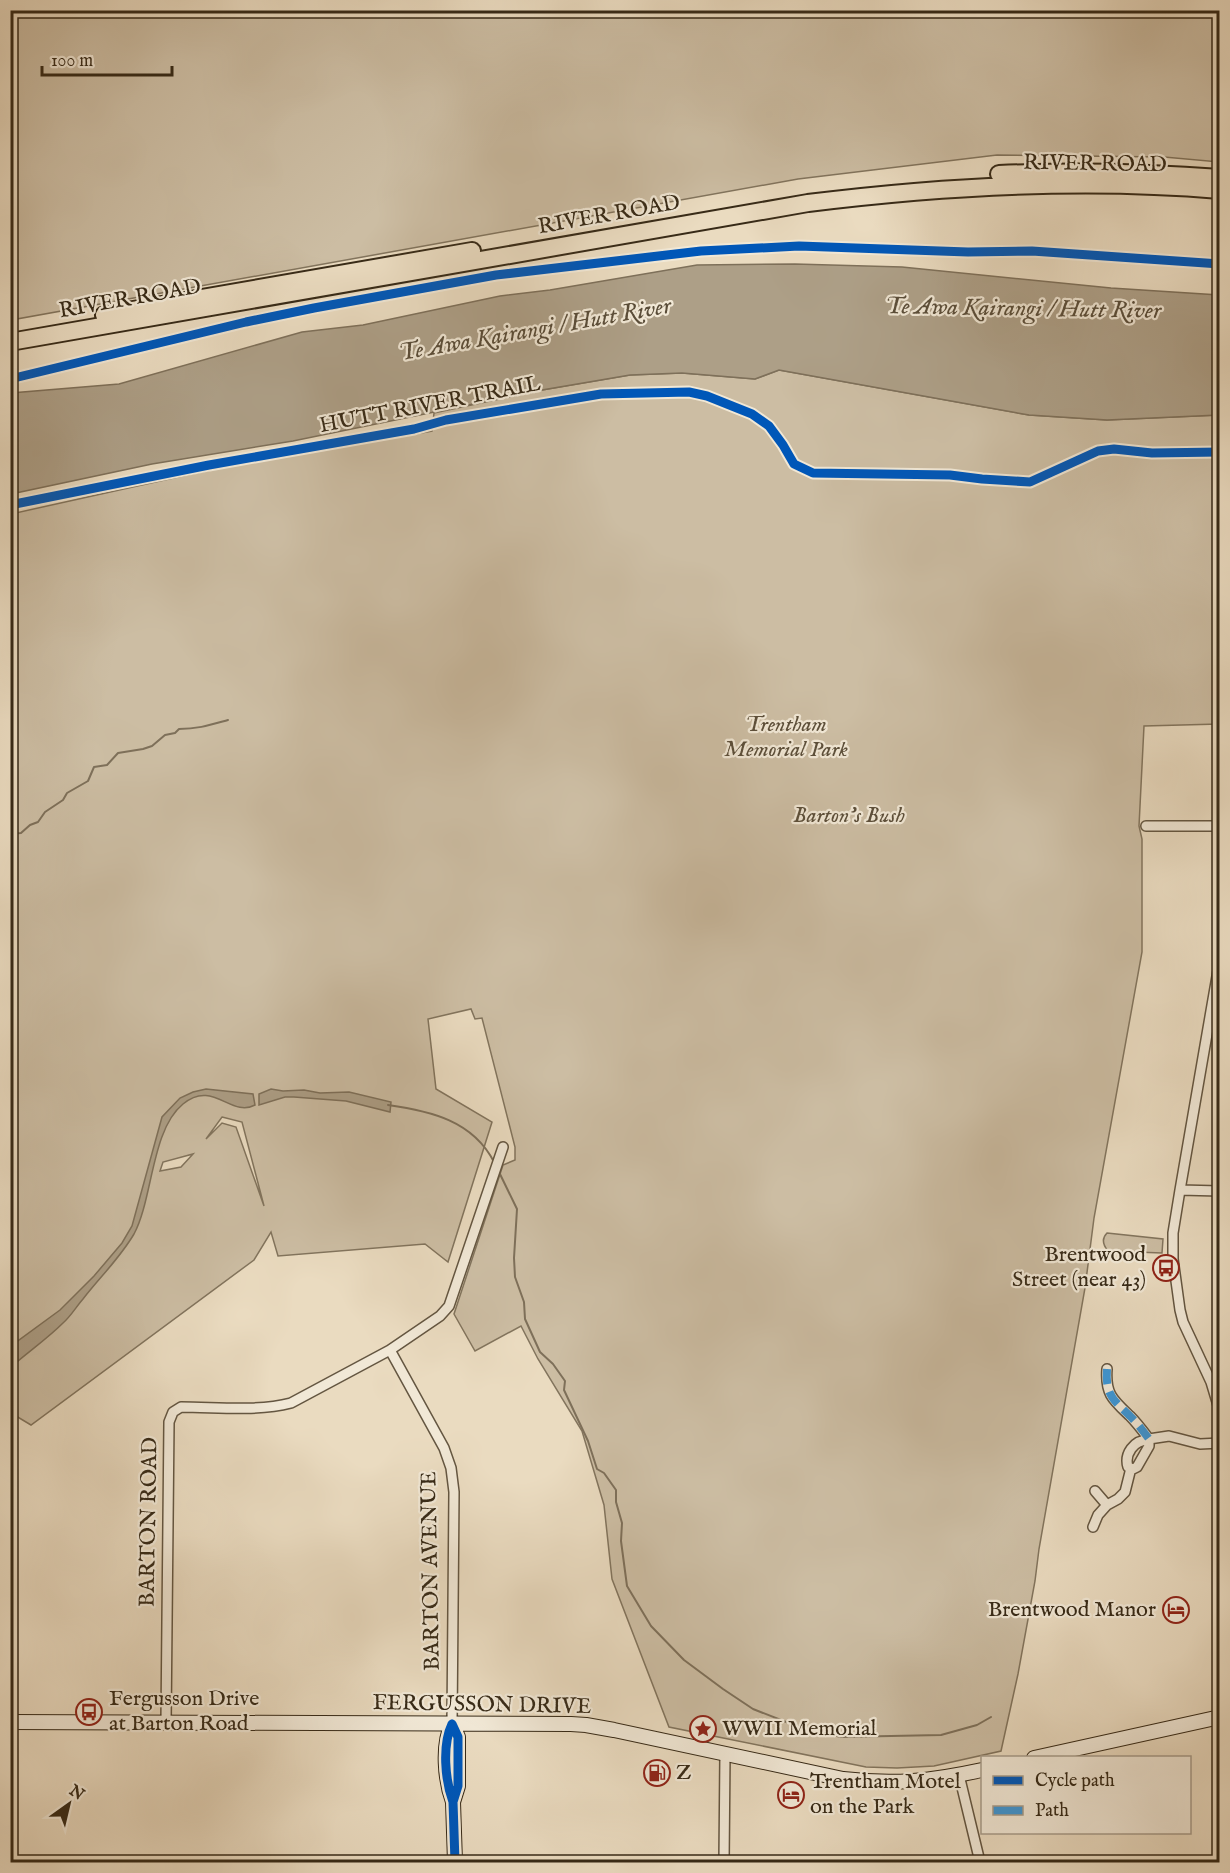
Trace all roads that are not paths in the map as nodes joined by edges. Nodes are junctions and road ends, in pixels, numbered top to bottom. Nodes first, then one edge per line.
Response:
1 (1220, 178) edge
2 (1220, 190) edge
3 (10, 331) edge
4 (10, 342) edge
5 (1146, 826) dead end
6 (1220, 826) edge
7 (1220, 932) edge
8 (1220, 959) edge
9 (1217, 999) edge
10 (503, 1147) dead end
11 (1180, 1190) junction
12 (1220, 1191) edge
13 (390, 1350) junction
14 (1107, 1369) dead end
15 (1220, 1412) edge
16 (1148, 1440) junction
17 (1220, 1443) edge
18 (1095, 1491) dead end
19 (1107, 1504) junction
20 (1093, 1527) dead end
21 (1220, 1717) edge
22 (10, 1722) edge
23 (166, 1722) junction
24 (452, 1724) junction
25 (725, 1754) junction
26 (1043, 1756) edge
27 (981, 1770) edge
28 (959, 1775) junction
29 (454, 1863) edge
30 (724, 1863) edge
31 (980, 1863) edge

1 - 3 highway, RIVER ROAD
2 - 4 highway, RIVER ROAD
5 - 6 street
6 - 7 street
8 - 9 street
9 - 11 street
10 - 13 street
11 - 12 street
11 - 15 street
13 - 23 street, BARTON ROAD
13 - 24 street, BARTON AVENUE
14 - 16 street
16 - 17 street
16 - 19 street
18 - 19 street
19 - 20 street
21 - 26 main road
22 - 23 main road, FERGUSSON DRIVE
23 - 24 main road, FERGUSSON DRIVE
24 - 25 main road, FERGUSSON DRIVE
24 - 29 main road
25 - 28 main road, FERGUSSON DRIVE
25 - 30 street
27 - 28 main road, FERGUSSON DRIVE
28 - 31 street

